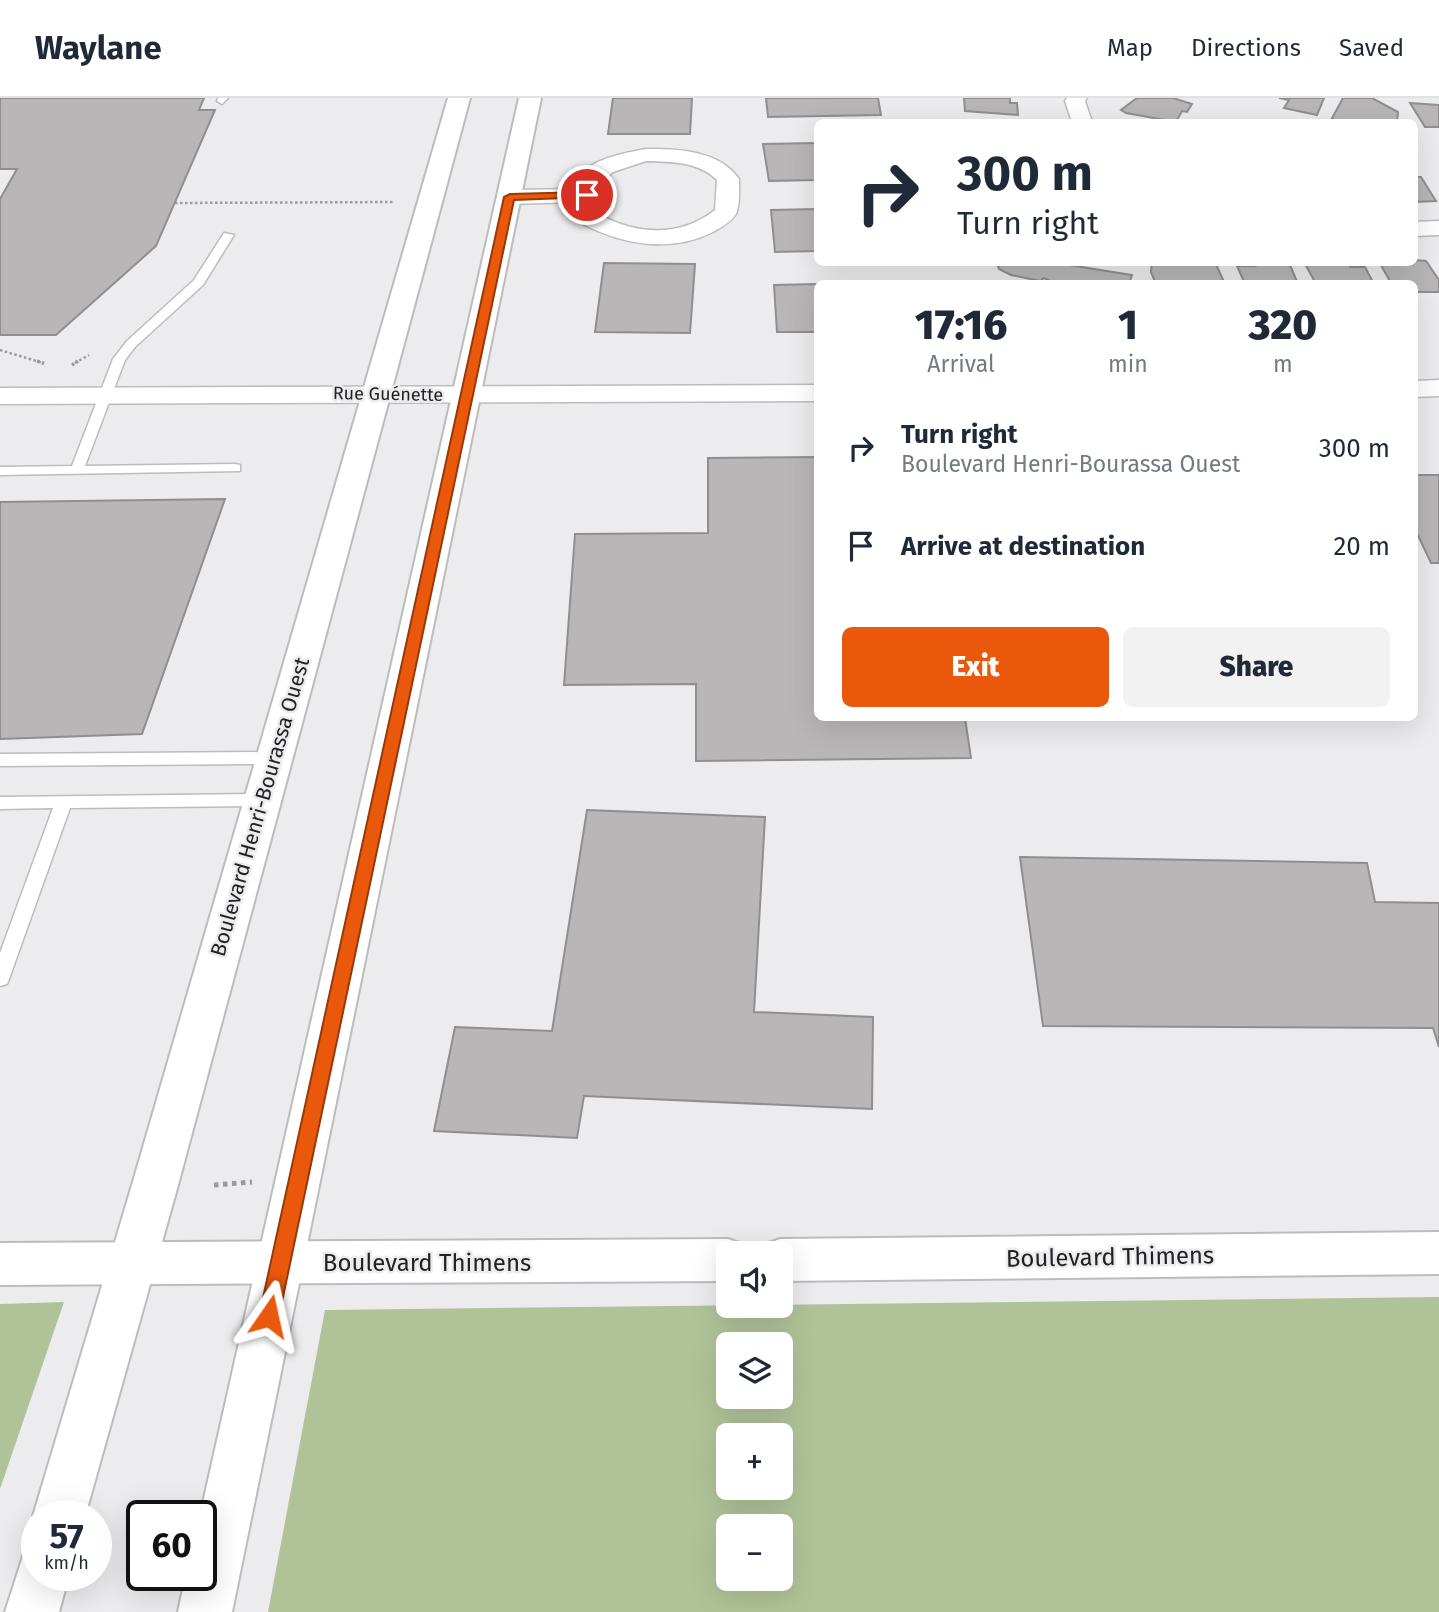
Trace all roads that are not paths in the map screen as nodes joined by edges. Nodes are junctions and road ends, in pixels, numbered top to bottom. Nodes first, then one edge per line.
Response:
1 (459, 98) edge
2 (530, 98) edge
3 (1077, 98) edge
4 (1081, 119) edge
5 (587, 195) junction
6 (510, 197) junction
7 (1439, 228) edge
8 (1418, 229) edge
9 (228, 235) dead end
10 (1439, 388) edge
11 (1418, 389) edge
12 (814, 393) edge
13 (375, 394) junction
14 (104, 395) junction
15 (0, 396) edge
16 (466, 396) junction
17 (235, 468) dead end
18 (78, 470) junction
19 (0, 471) edge
20 (273, 758) junction
21 (0, 760) edge
22 (262, 800) junction
23 (0, 803) edge
24 (63, 803) junction
25 (0, 979) edge
26 (1439, 1254) edge
27 (716, 1260) edge
28 (793, 1260) edge
29 (280, 1262) junction
30 (0, 1264) edge
31 (131, 1264) junction
32 (64, 1500) edge
33 (38, 1591) edge
34 (32, 1612) edge
35 (205, 1612) edge

1 - 13 main road, Boulevard Henri-Bourassa Ouest
2 - 6 main road
3 - 4 street
5 - 5 street
5 - 6 street
6 - 16 main road
7 - 8 street
9 - 14 lane
10 - 11 street
12 - 16 street, Rue Guénette
13 - 14 street, Rue Guénette
13 - 16 street, Rue Guénette
13 - 20 main road, Boulevard Henri-Bourassa Ouest
14 - 15 street, Rue Guénette
14 - 18 lane
16 - 29 main road
17 - 18 lane
18 - 19 lane
20 - 21 lane
20 - 22 main road, Boulevard Henri-Bourassa Ouest
22 - 24 lane
22 - 31 main road, Boulevard Henri-Bourassa Ouest
23 - 24 lane
24 - 25 lane
26 - 28 main road, Boulevard Thimens
27 - 29 main road, Boulevard Thimens
29 - 31 main road, Boulevard Thimens
29 - 35 main road
30 - 31 main road, Boulevard Thimens
31 - 32 main road, Boulevard Henri-Bourassa Ouest
33 - 34 main road

